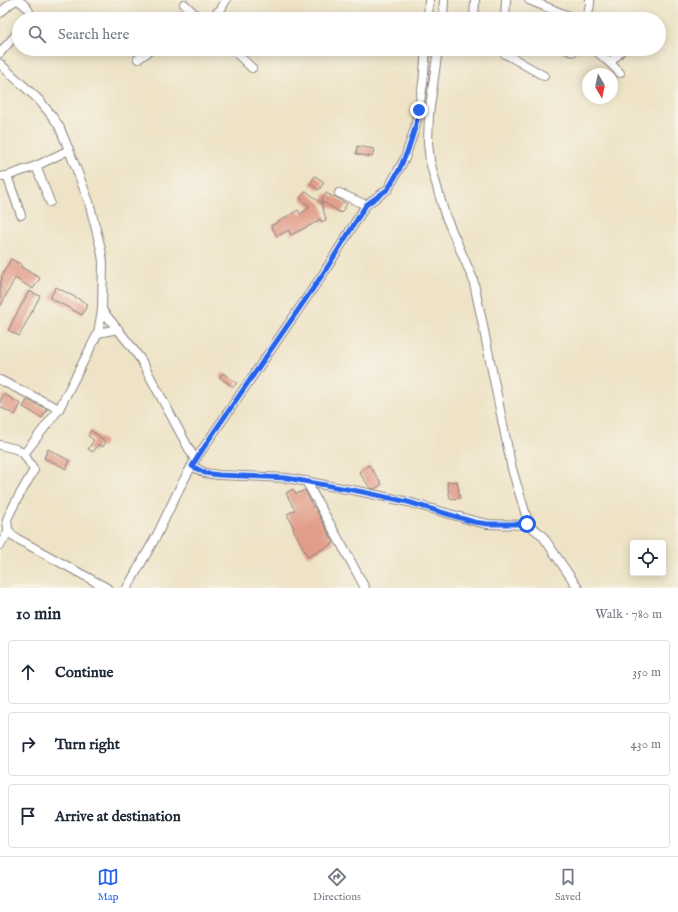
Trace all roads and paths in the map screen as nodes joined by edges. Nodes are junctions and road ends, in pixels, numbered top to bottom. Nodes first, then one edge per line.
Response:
1 (17, 0) edge
2 (226, 0) edge
3 (429, 0) edge
4 (444, 0) edge
5 (475, 0) edge
6 (506, 0) edge
7 (529, 0) edge
8 (590, 0) edge
9 (184, 4) dead end
10 (30, 12) edge
11 (190, 12) edge
12 (217, 12) edge
13 (428, 12) edge
14 (443, 12) edge
15 (474, 12) edge
16 (505, 12) edge
17 (559, 12) edge
18 (588, 12) edge
19 (0, 13) edge
20 (12, 39) edge
21 (0, 53) edge
22 (142, 56) edge
23 (239, 56) edge
24 (425, 56) edge
25 (437, 56) edge
26 (509, 56) edge
27 (602, 56) edge
28 (616, 56) edge
29 (138, 59) dead end
30 (610, 63) junction
31 (0, 64) edge
32 (252, 68) dead end
33 (620, 73) dead end
34 (544, 76) dead end
35 (69, 150) junction
36 (36, 166) junction
37 (3, 176) edge
38 (339, 193) dead end
39 (50, 202) dead end
40 (366, 205) junction
41 (21, 215) dead end
42 (102, 310) junction
43 (118, 329) junction
44 (98, 333) junction
45 (0, 380) edge
46 (59, 409) junction
47 (0, 445) edge
48 (24, 454) junction
49 (193, 463) junction
50 (306, 481) junction
51 (529, 525) junction
52 (9, 531) junction
53 (1, 541) edge
54 (107, 588) edge
55 (127, 588) edge
56 (365, 588) edge
57 (578, 588) edge

1 - 10 street
1 - 19 street
2 - 12 street
3 - 13 street
4 - 14 street
5 - 15 street
6 - 16 street
7 - 17 street
8 - 18 street
9 - 11 street
20 - 21 street
22 - 29 street
23 - 32 street
24 - 40 street
25 - 51 street
26 - 34 street
27 - 30 street
28 - 30 street
30 - 33 street
31 - 35 street
35 - 36 street
35 - 42 street
36 - 37 street
36 - 39 street
37 - 41 street
38 - 40 street
40 - 49 street
42 - 43 street
42 - 44 street
43 - 44 street
43 - 49 street
44 - 46 street
45 - 46 street
46 - 48 street
47 - 48 street
48 - 52 street
49 - 50 street
49 - 55 street
50 - 51 street
50 - 56 street
51 - 57 street
52 - 53 street
52 - 54 street

